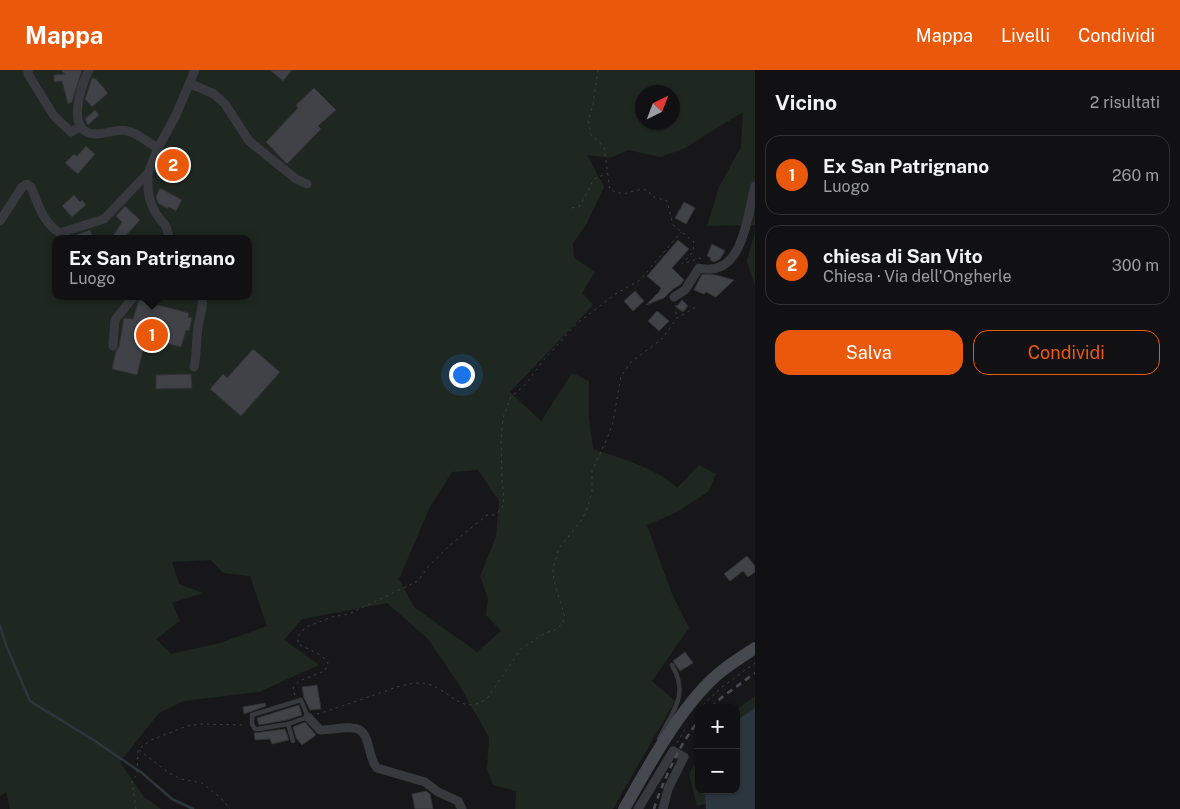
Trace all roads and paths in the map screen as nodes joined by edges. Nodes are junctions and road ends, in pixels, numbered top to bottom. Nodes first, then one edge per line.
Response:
1 (28, 70) edge
2 (87, 70) edge
3 (195, 70) edge
4 (598, 70) edge
5 (191, 84) junction
6 (80, 127) junction
7 (158, 148) junction
8 (148, 173) junction
9 (608, 173) junction
10 (307, 184) dead end
11 (755, 186) edge
12 (572, 208) dead end
13 (0, 221) edge
14 (681, 232) junction
15 (168, 235) edge
16 (700, 268) junction
17 (674, 297) dead end
18 (131, 300) edge
19 (203, 300) edge
20 (696, 307) dead end
21 (112, 346) dead end
22 (194, 367) dead end
23 (755, 648) edge
24 (755, 663) edge
25 (672, 665) dead end
26 (297, 701) junction
27 (705, 704) edge
28 (308, 717) junction
29 (288, 724) junction
30 (253, 726) junction
31 (686, 728) dead end
32 (293, 741) dead end
33 (138, 750) junction
34 (673, 751) junction
35 (658, 752) junction
36 (631, 807) edge
37 (136, 809) edge
38 (230, 809) edge
39 (462, 809) edge
40 (663, 809) edge

1 - 6 street
2 - 6 street
3 - 5 street
4 - 9 path
5 - 7 street
5 - 10 street
6 - 7 street
7 - 8 street
8 - 13 street
8 - 15 street
9 - 12 path
9 - 14 path
11 - 16 street
14 - 16 path
14 - 26 path
16 - 17 street
18 - 21 street
19 - 22 street
20 - 28 path
23 - 35 main road
24 - 27 path
25 - 35 lane
26 - 28 lane
26 - 30 lane
28 - 29 lane
28 - 39 street
29 - 30 lane
29 - 32 lane
30 - 33 path
31 - 34 path
33 - 37 path
33 - 38 path
34 - 36 street
34 - 40 street
35 - 36 main road

